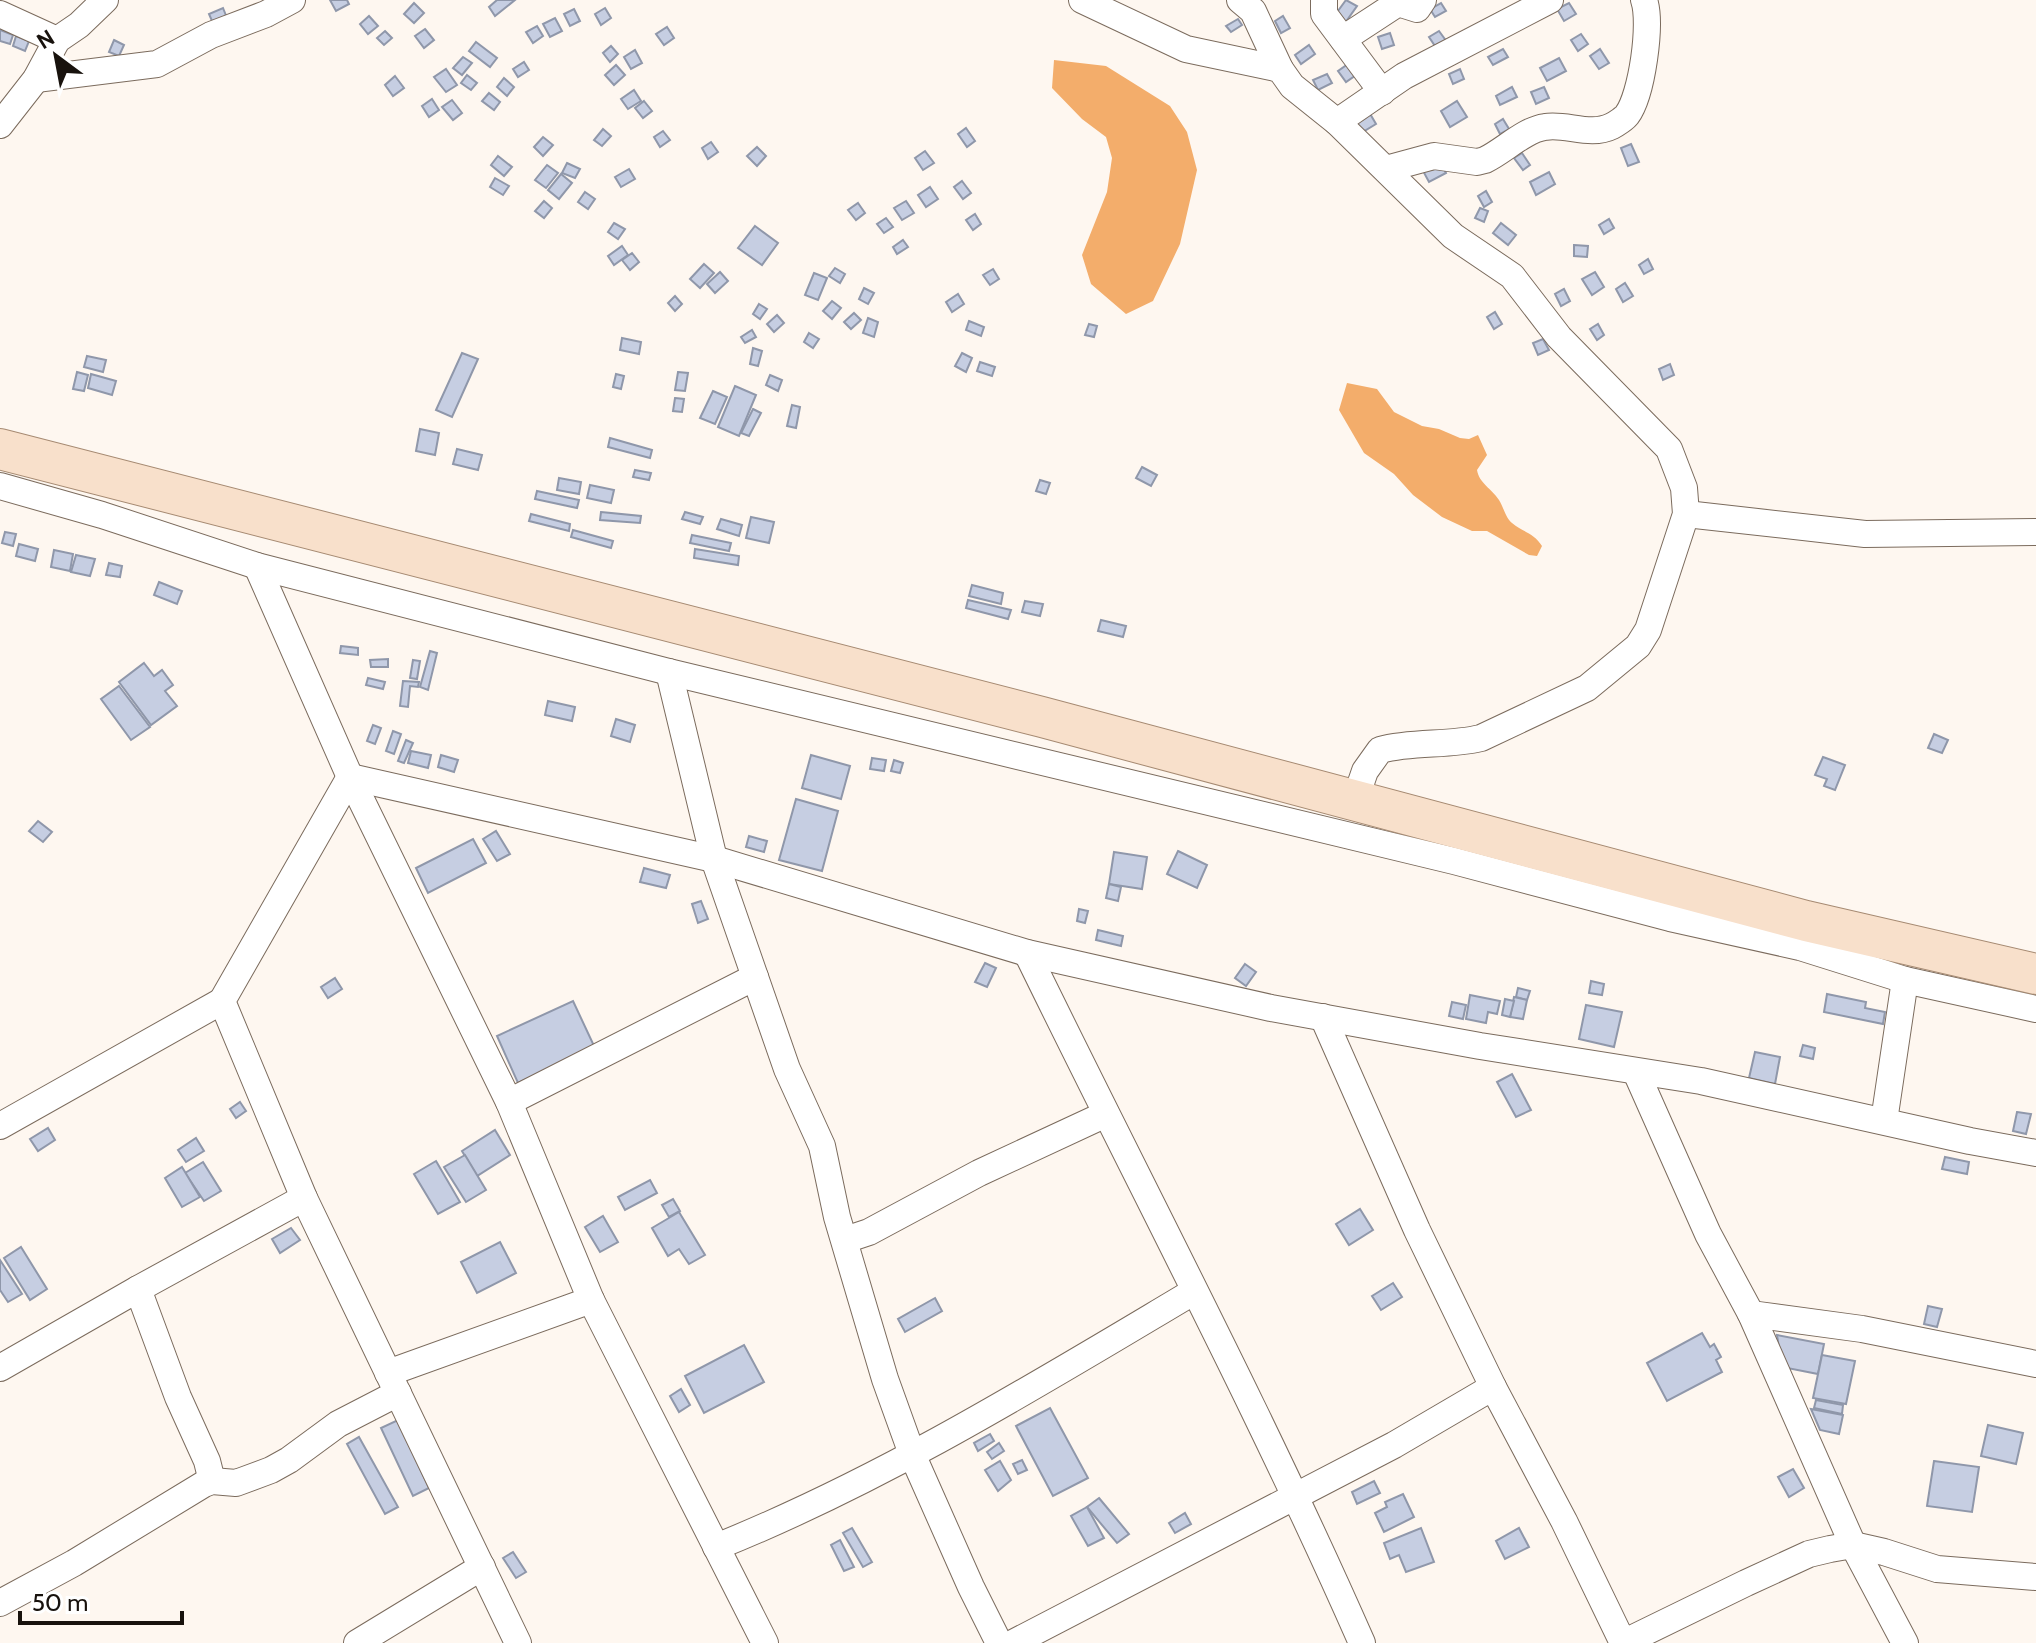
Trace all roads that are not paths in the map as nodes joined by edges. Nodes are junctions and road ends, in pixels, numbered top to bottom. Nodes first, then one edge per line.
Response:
1 (105, 0) edge
2 (292, 0) edge
3 (1082, 0) edge
4 (1240, 0) edge
5 (1324, 0) edge
6 (1423, 0) edge
7 (1550, 0) edge
8 (1644, 0) edge
9 (0, 14) edge
10 (1343, 39) junction
11 (57, 40) junction
12 (1280, 69) junction
13 (36, 79) junction
14 (1382, 92) junction
15 (1337, 122) junction
16 (0, 125) edge
17 (1386, 169) junction
18 (0, 449) edge
19 (0, 486) edge
20 (1686, 514) junction
21 (2036, 532) edge
22 (257, 566) junction
23 (669, 672) junction
24 (350, 777) junction
25 (1355, 800) junction
26 (714, 859) junction
27 (1027, 953) junction
28 (2036, 974) edge
29 (755, 977) junction
30 (1905, 980) junction
31 (222, 1001) junction
32 (2036, 1009) edge
33 (1323, 1017) junction
34 (1636, 1072) junction
35 (509, 1102) junction
36 (1106, 1114) junction
37 (1884, 1121) junction
38 (0, 1126) edge
39 (2036, 1153) edge
40 (304, 1198) junction
41 (845, 1240) junction
42 (138, 1289) junction
43 (1193, 1292) junction
44 (591, 1300) junction
45 (1751, 1314) junction
46 (2036, 1364) edge
47 (0, 1368) edge
48 (393, 1383) junction
49 (1493, 1387) junction
50 (912, 1454) junction
51 (212, 1481) junction
52 (1293, 1495) junction
53 (1853, 1545) junction
54 (716, 1547) junction
55 (482, 1567) junction
56 (2036, 1577) edge
57 (0, 1603) edge
58 (357, 1643) edge
59 (518, 1643) edge
60 (765, 1643) edge
61 (999, 1643) edge
62 (1013, 1643) edge
63 (1362, 1643) edge
64 (1905, 1643) edge

1 - 11 street
2 - 13 street
3 - 12 street
4 - 12 street
5 - 10 street
6 - 10 street
7 - 14 street
8 - 17 street
9 - 11 street
10 - 14 street
11 - 13 street
12 - 15 street
13 - 16 street
14 - 15 street
15 - 17 street
17 - 20 street
18 - 25 main road
19 - 22 street
20 - 21 street
20 - 25 street
22 - 23 street
22 - 24 street
23 - 26 street
23 - 30 street
24 - 26 street
24 - 31 street
24 - 35 street
25 - 28 main road
26 - 27 street
26 - 29 street
27 - 33 street
27 - 36 street
29 - 35 street
29 - 41 street
30 - 32 street
30 - 37 street
31 - 38 street
31 - 40 street
33 - 34 street
33 - 49 street
34 - 37 street
34 - 45 street
35 - 44 street
36 - 41 street
36 - 43 street
37 - 39 street
40 - 42 street
40 - 48 street
41 - 50 street
42 - 47 street
42 - 51 street
43 - 50 street
43 - 52 street
44 - 48 street
44 - 54 street
45 - 46 street
45 - 53 street
48 - 51 street
48 - 55 street
49 - 52 street
49 - 53 street
50 - 54 street
50 - 61 street
51 - 57 street
52 - 62 street
52 - 63 street
53 - 56 street
53 - 64 street
54 - 60 street
55 - 58 street
55 - 59 street

